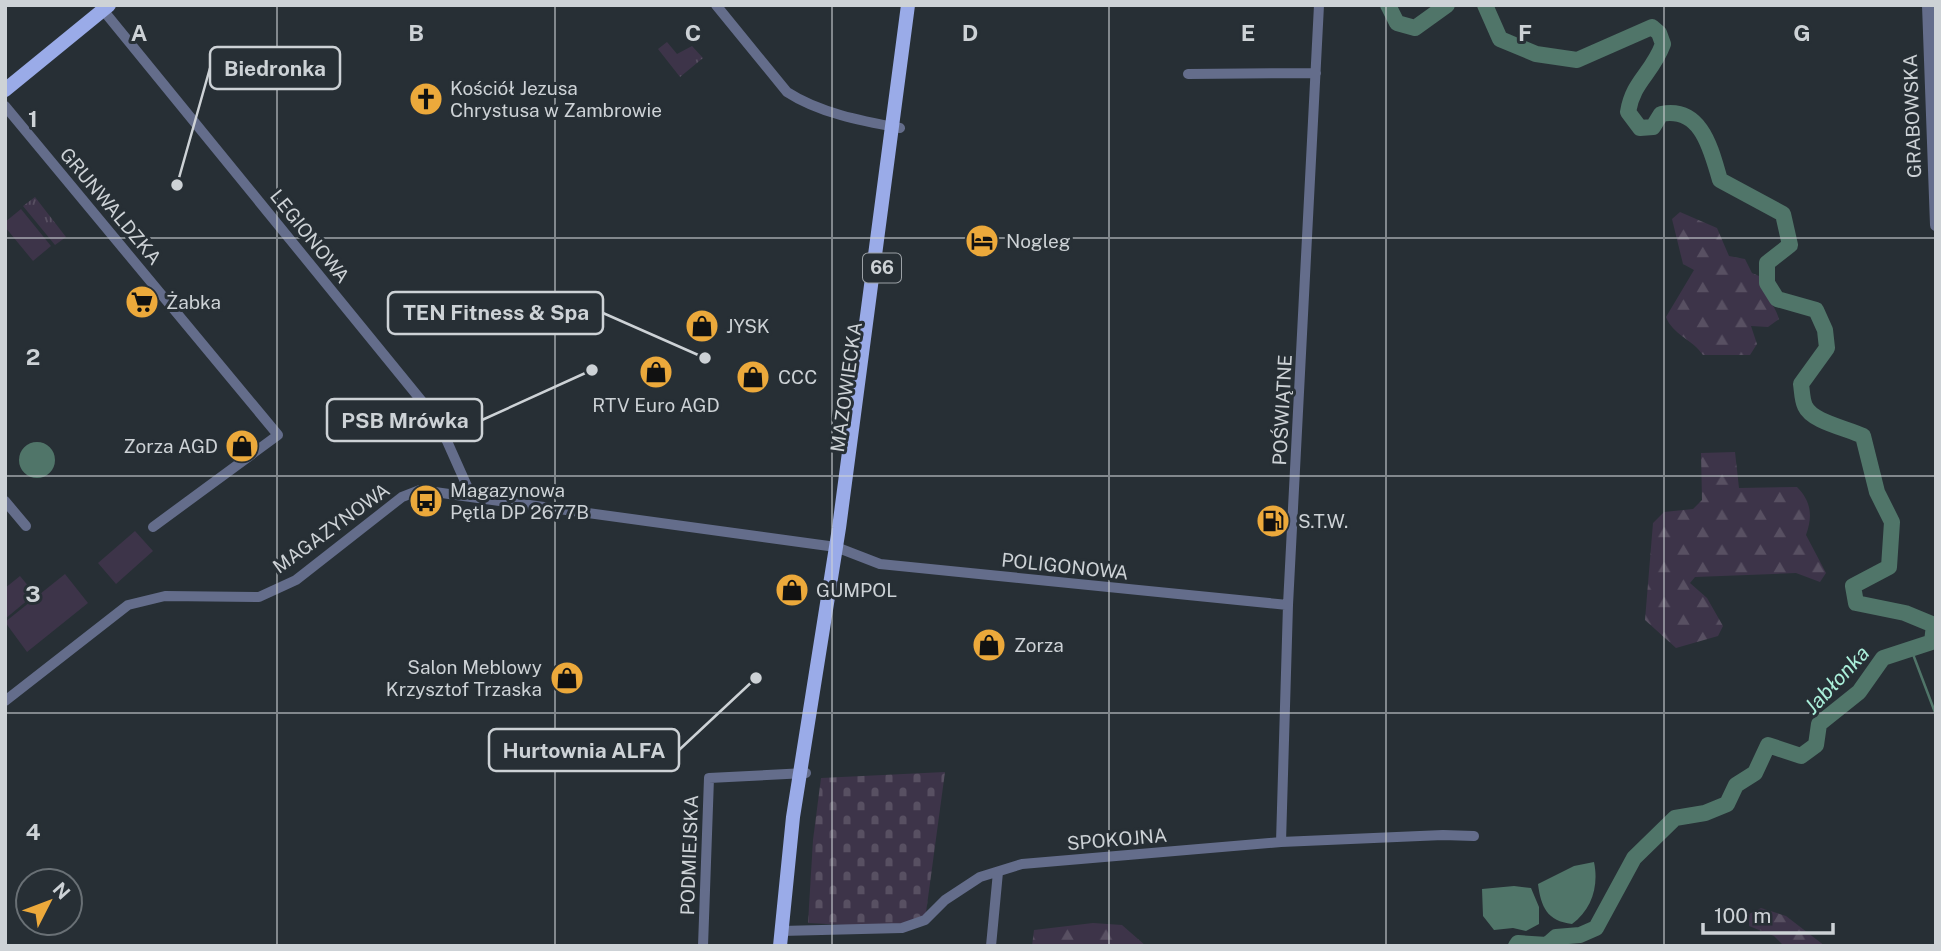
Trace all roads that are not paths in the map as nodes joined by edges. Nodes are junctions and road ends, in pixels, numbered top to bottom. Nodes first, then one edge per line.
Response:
1 (716, 5) edge
2 (908, 5) edge
3 (915, 5) edge
4 (1319, 5) edge
5 (1928, 5) edge
6 (106, 8) edge
7 (1932, 36) edge
8 (1315, 73) junction
9 (1188, 74) dead end
10 (5, 90) edge
11 (5, 106) edge
12 (896, 127) junction
13 (1936, 225) edge
14 (471, 495) junction
15 (5, 501) edge
16 (26, 526) dead end
17 (153, 527) dead end
18 (839, 548) junction
19 (1288, 605) junction
20 (5, 701) edge
21 (803, 773) junction
22 (1474, 836) dead end
23 (1282, 842) junction
24 (998, 872) junction
25 (780, 939) edge
26 (703, 946) edge
27 (991, 946) edge

1 - 12 street
2 - 12 main road, MAZOWIECKA / 66
3 - 12 main road, MAZOWIECKA / 66
4 - 8 street, POŚWIĄTNE
5 - 7 street, GRABOWSKA
6 - 10 main road
6 - 14 street, LEGIONOWA
7 - 13 street, GRABOWSKA
8 - 9 street
8 - 19 street, POŚWIĄTNE
11 - 17 street, GRUNWALDZKA
12 - 18 main road, MAZOWIECKA / 66
14 - 18 street, MAGAZYNOWA
14 - 20 street, MAGAZYNOWA
15 - 16 street
18 - 19 street, POLIGONOWA
18 - 21 main road, MAZOWIECKA / 66
19 - 23 street, POŚWIĄTNE
21 - 25 main road, 66
21 - 26 street, PODMIEJSKA
22 - 23 street, SPOKOJNA
23 - 24 street, SPOKOJNA
24 - 25 street, SPOKOJNA
24 - 27 street

